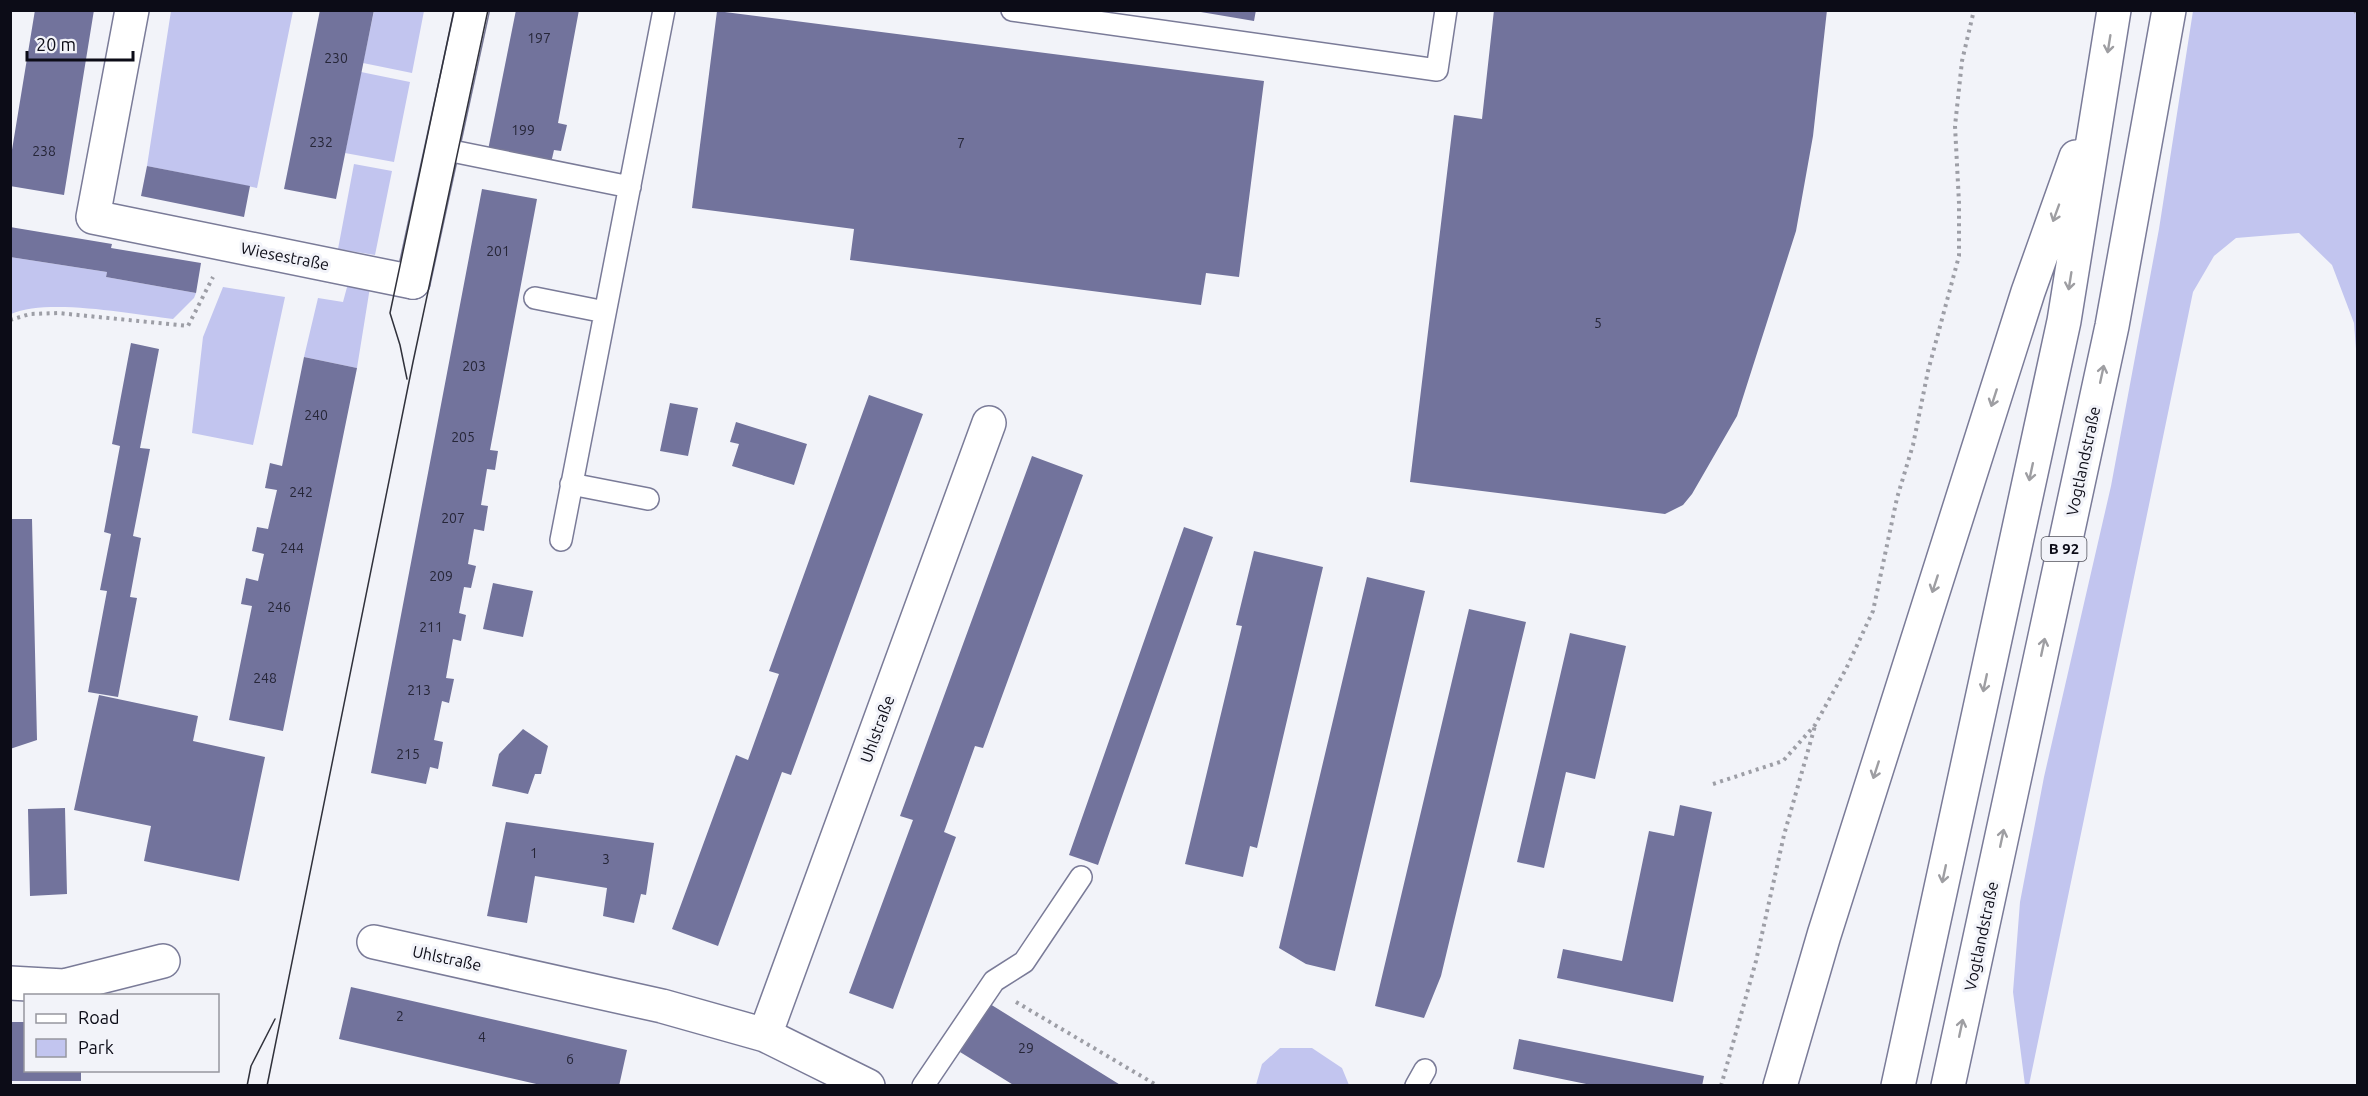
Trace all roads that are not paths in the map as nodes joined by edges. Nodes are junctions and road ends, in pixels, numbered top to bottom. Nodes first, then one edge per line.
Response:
1 (132, 10) edge
2 (471, 10) edge
3 (664, 10) edge
4 (1012, 10) edge
5 (1446, 10) edge
6 (2114, 10) edge
7 (2169, 10) edge
8 (2103, 78) junction
9 (442, 149) junction
10 (630, 187) junction
11 (535, 298) dead end
12 (605, 312) junction
13 (989, 423) dead end
14 (572, 484) junction
15 (648, 499) dead end
16 (561, 540) dead end
17 (1081, 877) dead end
18 (374, 942) dead end
19 (163, 961) dead end
20 (10, 982) edge
21 (765, 1035) junction
22 (868, 1086) edge
23 (923, 1086) edge
24 (1780, 1086) edge
25 (1898, 1086) edge
26 (1948, 1086) edge

1 - 9 main road, Wiesestraße
2 - 9 main road, Wiesestraße
3 - 10 lane
4 - 5 lane
6 -> 8 main road, B 92
26 -> 7 main road, Vogtlandstraße / B 92
8 -> 24 main road
8 -> 25 main road, B 92
9 - 10 lane
10 - 12 lane
11 - 12 lane
12 - 14 lane
13 - 21 main road, Uhlstraße
14 - 15 lane
14 - 16 lane
17 - 23 lane
18 - 21 main road, Uhlstraße
19 - 20 main road
21 - 22 main road, Uhlstraße

